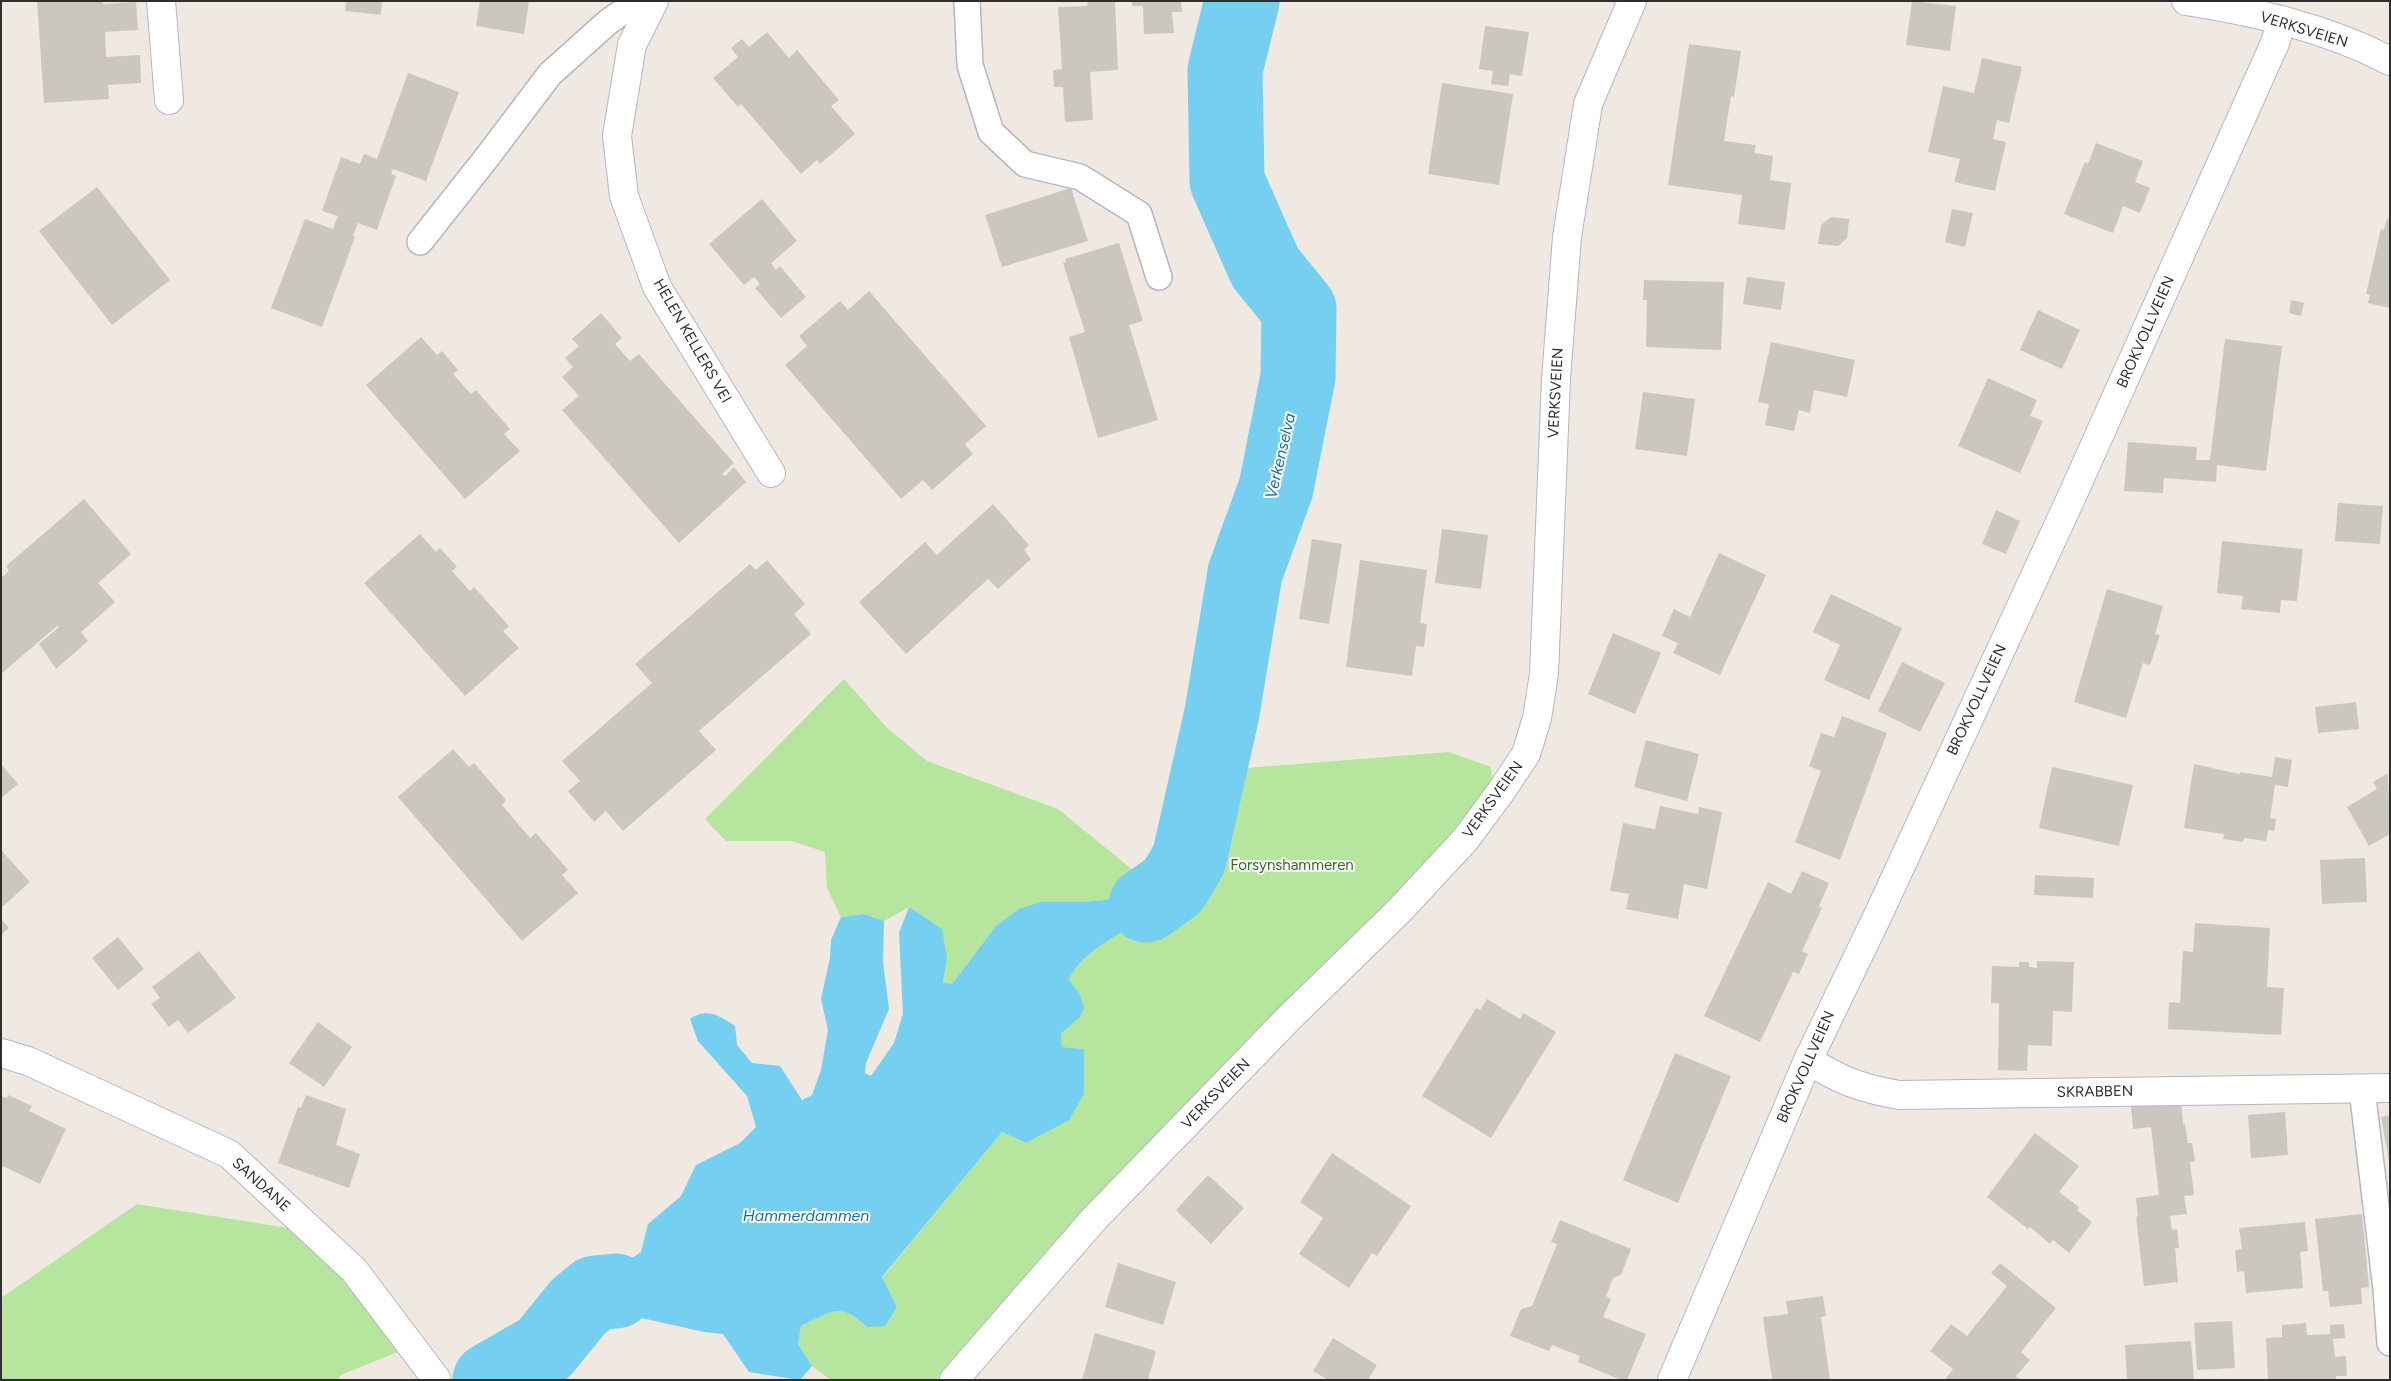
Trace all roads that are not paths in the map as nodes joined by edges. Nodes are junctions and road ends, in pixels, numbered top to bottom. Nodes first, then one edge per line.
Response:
1 (161, 1) edge
2 (638, 1) edge
3 (654, 1) edge
4 (967, 1) edge
5 (1632, 1) edge
6 (2186, 1) edge
7 (2282, 20) junction
8 (2390, 62) edge
9 (169, 100) dead end
10 (420, 242) dead end
11 (1159, 277) dead end
12 (771, 473) dead end
13 (1, 1053) edge
14 (1808, 1060) junction
15 (2390, 1088) edge
16 (2362, 1089) junction
17 (2390, 1343) edge
18 (437, 1380) edge
19 (954, 1380) edge
20 (1672, 1380) edge

1 - 9 street
2 - 10 lane
3 - 12 street, HELEN KELLERS VEI
4 - 11 lane
5 - 19 street, VERKSVEIEN
6 - 7 street, VERKSVEIEN
7 - 8 street, VERKSVEIEN
7 - 14 street, BROKVOLLVEIEN
13 - 18 street, SANDANE
14 - 16 street, SKRABBEN
14 - 20 street, BROKVOLLVEIEN
15 - 16 street, SKRABBEN
16 - 17 lane

